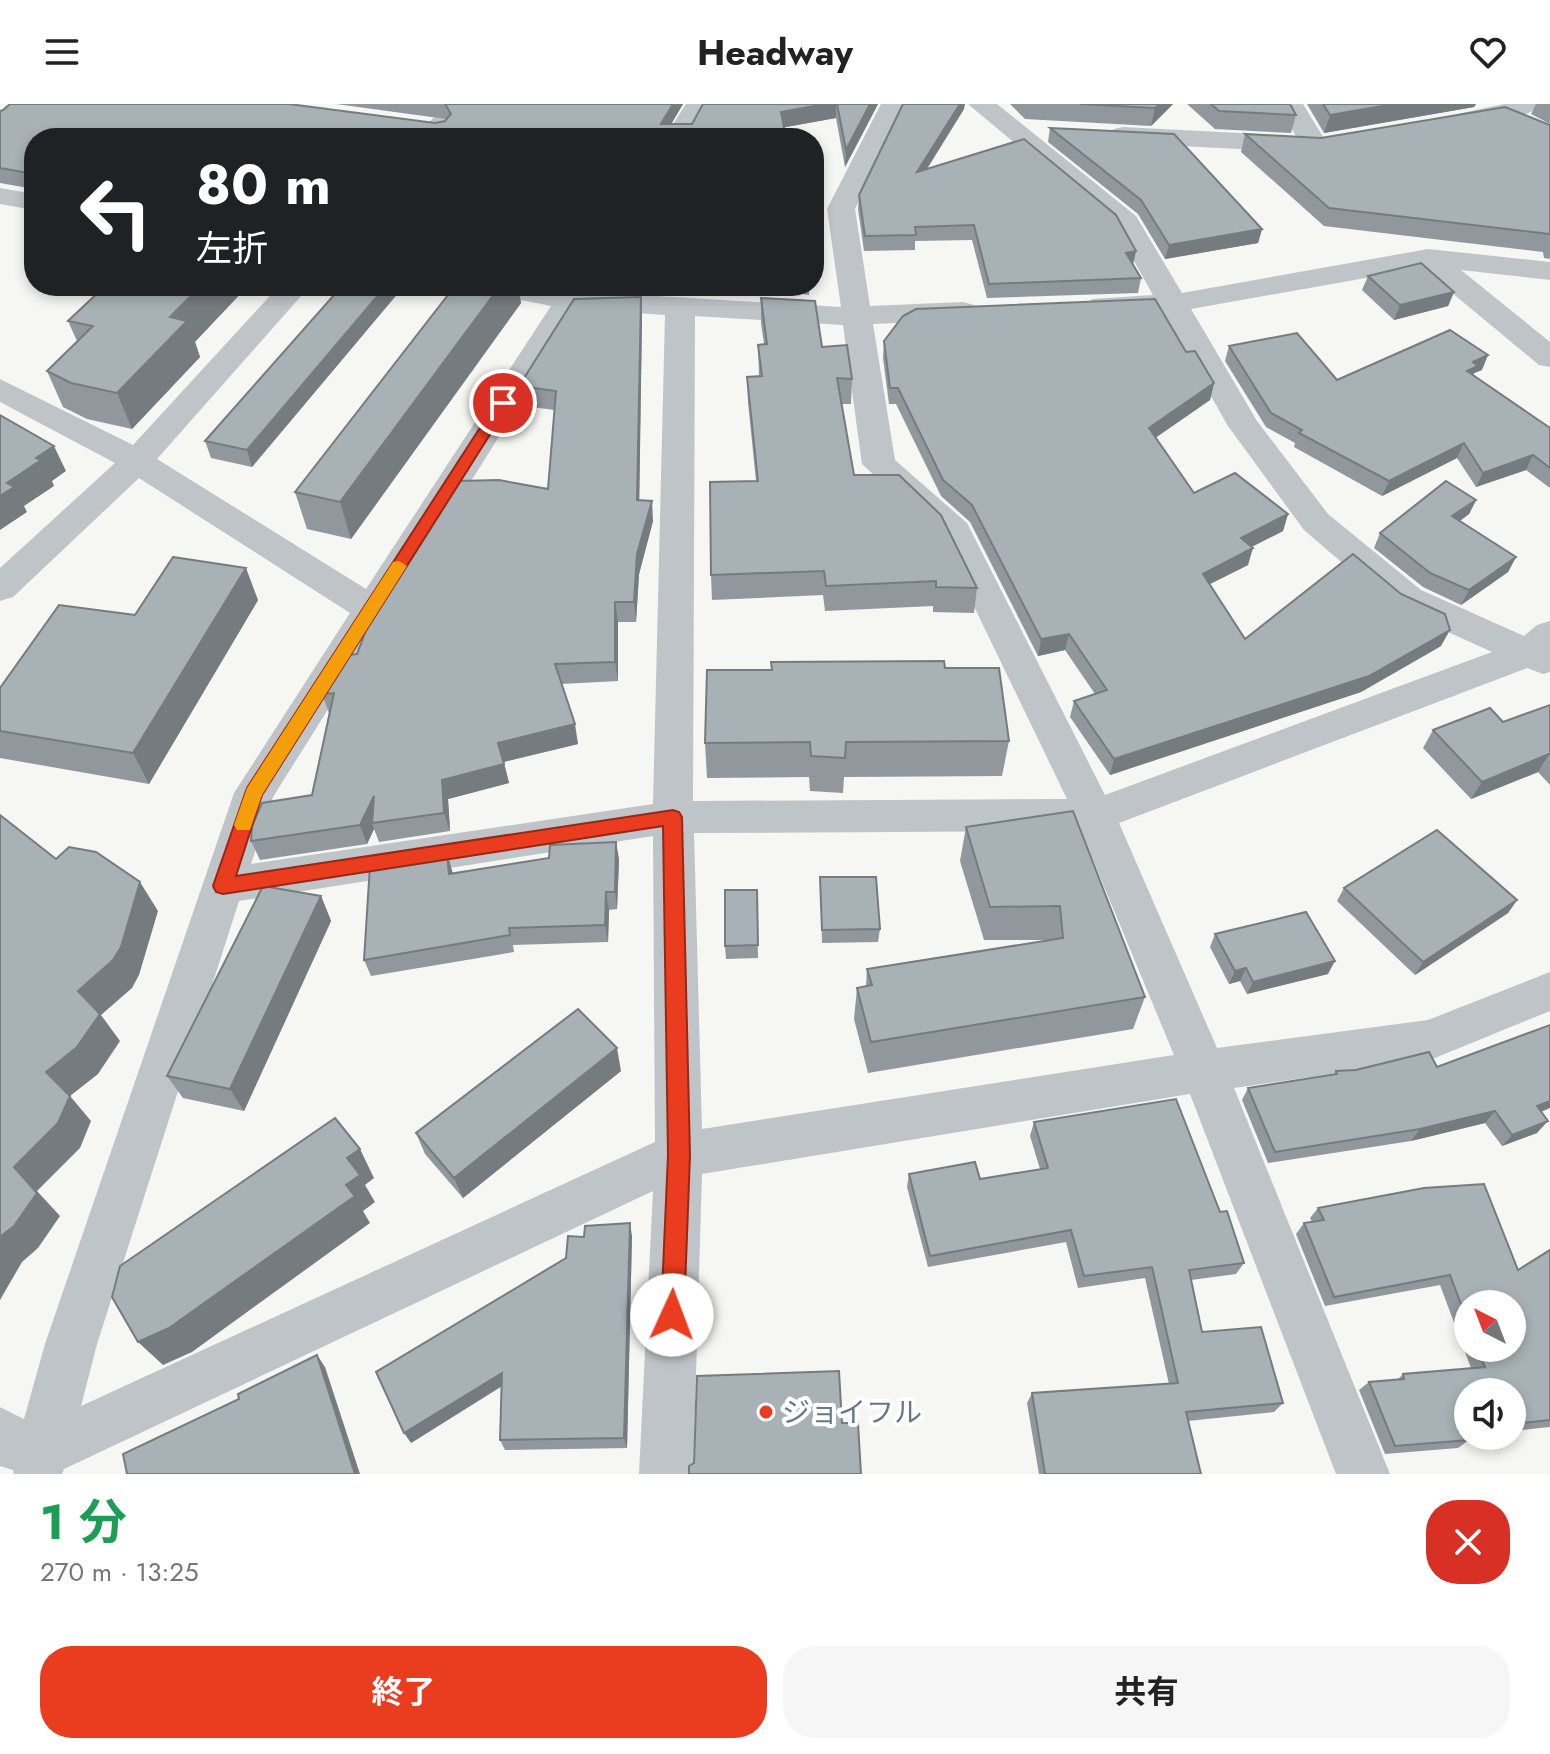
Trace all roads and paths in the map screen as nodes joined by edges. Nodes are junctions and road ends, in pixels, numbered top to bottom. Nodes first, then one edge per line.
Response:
1 (459, 104) edge
2 (699, 104) edge
3 (894, 104) edge
4 (981, 104) edge
5 (1290, 104) edge
6 (1527, 104) edge
7 (1489, 109) edge
8 (1439, 124) edge
9 (428, 128) edge
10 (683, 128) edge
11 (1012, 129) junction
12 (1538, 130) edge
13 (1060, 132) edge
14 (1091, 133) edge
15 (1346, 140) edge
16 (1315, 145) junction
17 (0, 196) edge
18 (24, 200) edge
19 (1428, 258) junction
20 (1550, 271) edge
21 (286, 296) edge
22 (572, 296) edge
23 (598, 296) edge
24 (1175, 303) junction
25 (680, 306) junction
26 (1079, 306) edge
27 (983, 310) edge
28 (856, 315) junction
29 (1550, 358) edge
30 (0, 389) edge
31 (137, 461) junction
32 (0, 588) edge
33 (371, 609) junction
34 (1543, 650) edge
35 (1095, 815) junction
36 (673, 817) junction
37 (223, 886) junction
38 (1550, 991) edge
39 (1204, 1071) junction
40 (679, 1155) junction
41 (26, 1453) edge
42 (666, 1474) edge
43 (1363, 1474) edge

1 - 9 street
2 - 10 street
3 - 28 street
4 - 11 street
5 - 16 street
6 - 7 street
7 - 8 street
7 - 12 street
11 - 13 street
11 - 24 street
14 - 16 street
15 - 16 street
17 - 18 street
19 - 20 street
19 - 24 street
19 - 29 street
21 - 31 street
22 - 33 street
23 - 25 street
24 - 26 street
24 - 34 street
25 - 28 street
25 - 36 street
27 - 28 street
28 - 35 street
30 - 31 street
31 - 32 street
31 - 33 street
33 - 37 street
34 - 35 street
35 - 36 street
35 - 39 street
36 - 37 street
36 - 40 street
37 - 41 street
38 - 39 street
39 - 40 street
39 - 43 street
40 - 41 street
40 - 42 street

